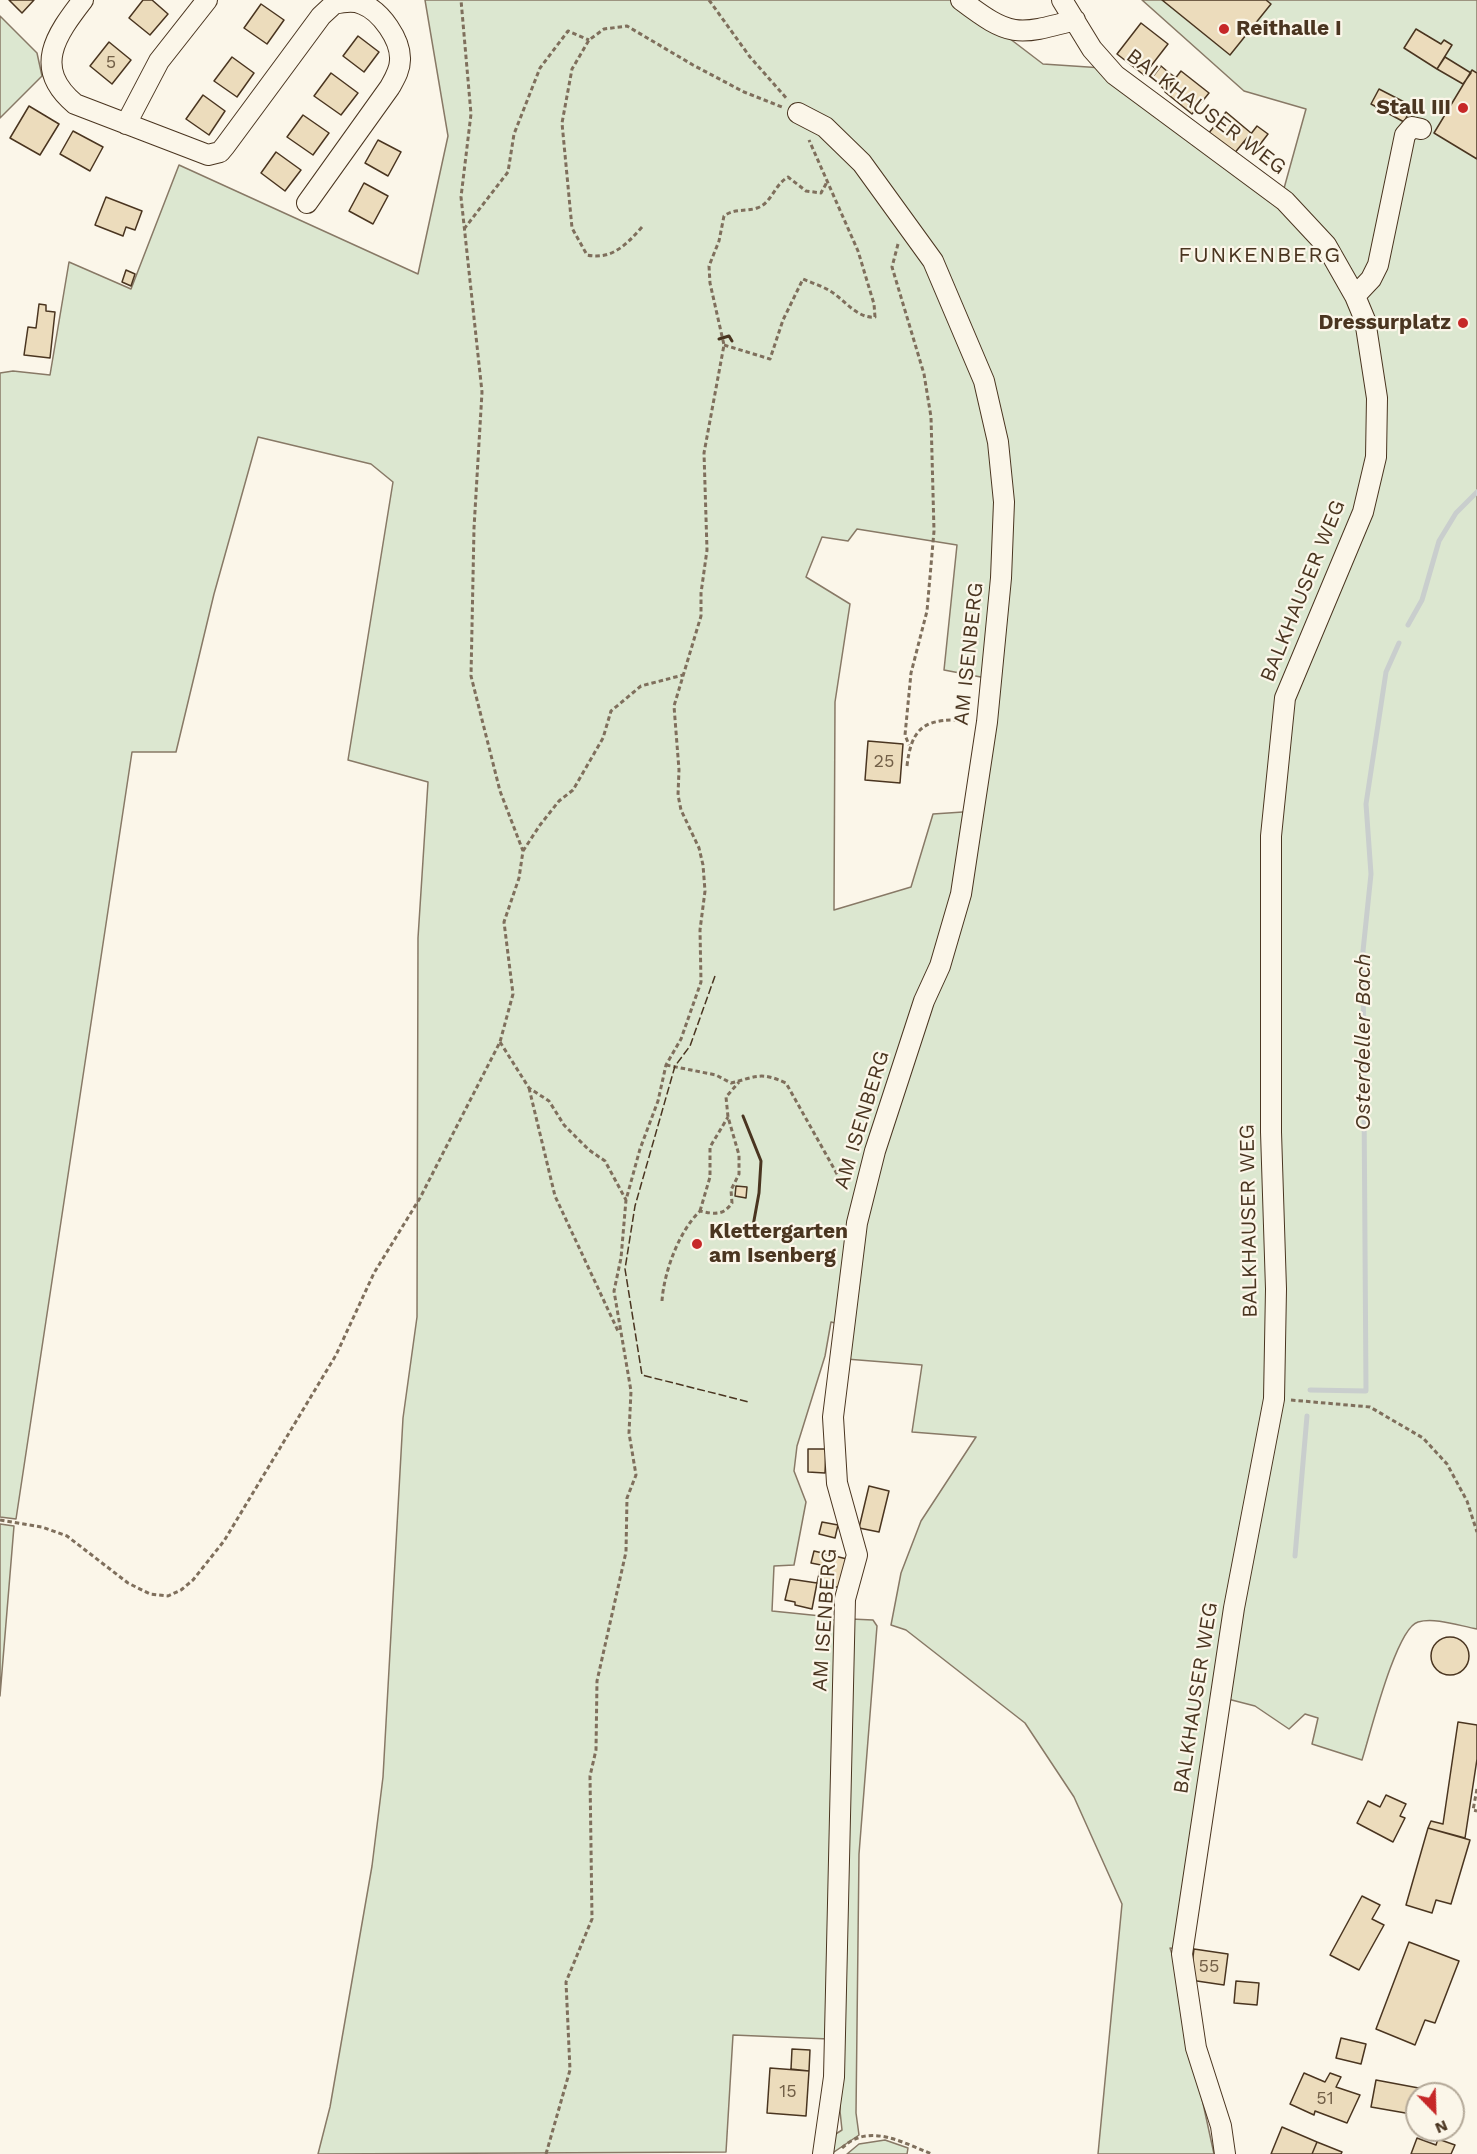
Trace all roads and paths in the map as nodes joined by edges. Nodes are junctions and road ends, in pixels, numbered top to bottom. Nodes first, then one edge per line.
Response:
1 (83, 0) edge
2 (207, 0) edge
3 (461, 0) edge
4 (709, 0) edge
5 (961, 0) edge
6 (1062, 0) edge
7 (1074, 20) junction
8 (589, 40) junction
9 (798, 113) junction
10 (126, 124) junction
11 (1421, 129) dead end
12 (827, 182) junction
13 (307, 203) dead end
14 (904, 219) junction
15 (642, 227) dead end
16 (463, 231) junction
17 (1355, 296) junction
18 (724, 345) junction
19 (683, 675) junction
20 (955, 720) dead end
21 (909, 745) junction
22 (907, 765) dead end
23 (523, 851) junction
24 (500, 1042) junction
25 (666, 1065) junction
26 (740, 1081) junction
27 (530, 1088) junction
28 (728, 1117) junction
29 (847, 1191) dead end
30 (626, 1200) junction
31 (700, 1211) junction
32 (662, 1301) dead end
33 (620, 1335) junction
34 (1274, 1399) junction
35 (0, 1520) edge
36 (1477, 1532) edge
37 (1477, 1789) edge
38 (1477, 1811) edge
39 (546, 2154) edge
40 (823, 2154) edge
41 (837, 2154) edge
42 (932, 2154) edge
43 (1225, 2154) edge

1 - 10 street
2 - 10 street
3 - 16 path
4 - 9 path
5 - 7 street
6 - 7 street, BALKHAUSER WEG
7 - 17 street, BALKHAUSER WEG
8 - 9 path
8 - 15 path
8 - 16 path
9 - 12 path
9 - 14 street, AM ISENBERG
10 - 13 street
11 - 17 street
12 - 18 path
12 - 18 path
14 - 21 path
14 - 40 street, AM ISENBERG
16 - 23 path
17 - 34 street, BALKHAUSER WEG
18 - 19 path
19 - 23 path
19 - 25 path
20 - 21 path
21 - 22 path
23 - 24 path
24 - 27 path
24 - 35 path
25 - 26 path
25 - 30 path
26 - 28 path
26 - 29 path
27 - 30 path
27 - 33 path
28 - 31 path
28 - 31 path
30 - 33 path
31 - 32 path
33 - 39 path
34 - 36 path
34 - 43 street, BALKHAUSER WEG
37 - 38 path
41 - 42 path

